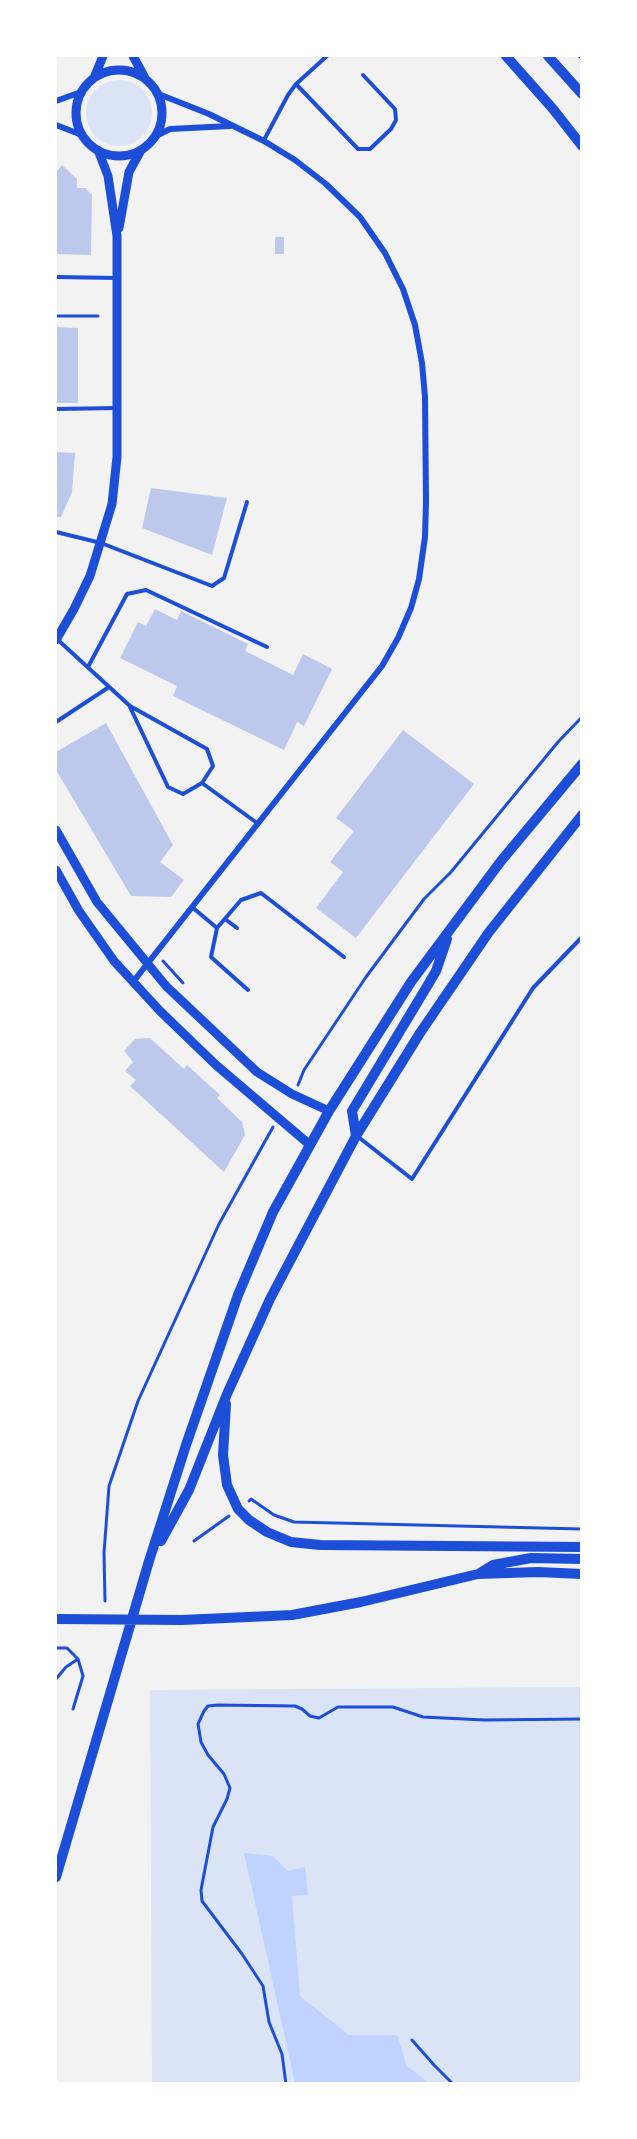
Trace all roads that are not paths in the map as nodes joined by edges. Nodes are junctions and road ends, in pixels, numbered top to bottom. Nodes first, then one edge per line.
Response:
1 (103, 56) edge
2 (133, 56) edge
3 (327, 56) edge
4 (506, 56) edge
5 (548, 56) edge
6 (363, 75) dead end
7 (94, 78) junction
8 (146, 80) junction
9 (297, 84) junction
10 (81, 92) junction
11 (156, 93) junction
12 (582, 94) edge
13 (56, 101) edge
14 (56, 125) edge
15 (231, 126) junction
16 (82, 135) junction
17 (154, 137) junction
18 (264, 141) junction
19 (582, 146) edge
20 (141, 149) junction
21 (98, 150) junction
22 (117, 236) junction
23 (56, 277) edge
24 (118, 278) junction
25 (118, 408) junction
26 (56, 409) edge
27 (247, 502) dead end
28 (56, 532) edge
29 (101, 543) junction
30 (56, 639) edge
31 (267, 647) dead end
32 (87, 667) junction
33 (109, 687) junction
34 (129, 706) junction
35 (56, 722) edge
36 (582, 764) edge
37 (202, 783) junction
38 (582, 815) edge
39 (258, 824) junction
40 (56, 830) edge
41 (56, 870) edge
42 (192, 907) junction
43 (225, 918) junction
44 (217, 927) junction
45 (451, 927) junction
46 (237, 928) dead end
47 (582, 937) edge
48 (344, 957) dead end
49 (146, 964) junction
50 (133, 982) junction
51 (248, 990) dead end
52 (329, 1111) junction
53 (356, 1136) junction
54 (310, 1144) junction
55 (226, 1394) junction
56 (582, 1547) edge
57 (582, 1559) edge
58 (149, 1562) junction
59 (478, 1574) junction
60 (582, 1574) edge
61 (56, 1619) edge
62 (133, 1619) junction
63 (56, 1877) edge

1 - 7 street
2 - 8 street
3 - 9 lane
4 - 19 main road
5 - 12 main road
6 - 9 lane
7 - 8 street
7 - 10 street
8 - 11 street
9 - 18 lane
10 - 13 street
10 - 16 street
11 - 15 street
11 - 17 street
14 - 16 street
15 - 17 street
15 - 18 street
16 - 21 street
17 - 20 street
18 - 39 street
20 - 21 street
20 - 22 street
21 - 22 street
22 - 24 street
23 - 24 lane
24 - 25 street
25 - 26 lane
25 - 29 street
27 - 29 lane
28 - 29 lane
29 - 30 street
30 - 32 lane
31 - 32 lane
32 - 33 lane
33 - 34 lane
33 - 35 lane
34 - 37 lane
34 - 37 lane
36 - 45 main road
37 - 39 lane
38 - 53 main road
39 - 42 street
40 - 49 street
41 - 50 street
42 - 44 lane
42 - 49 street
43 - 44 lane
43 - 46 lane
43 - 48 lane
44 - 51 lane
45 - 52 main road
45 - 53 main road
47 - 53 lane
49 - 50 street
49 - 52 street
50 - 54 street
52 - 54 main road
53 - 55 main road
54 - 58 main road
55 - 56 main road
55 - 58 main road
57 - 59 main road
58 - 62 main road
59 - 60 main road
59 - 62 main road
61 - 62 main road
62 - 63 main road

